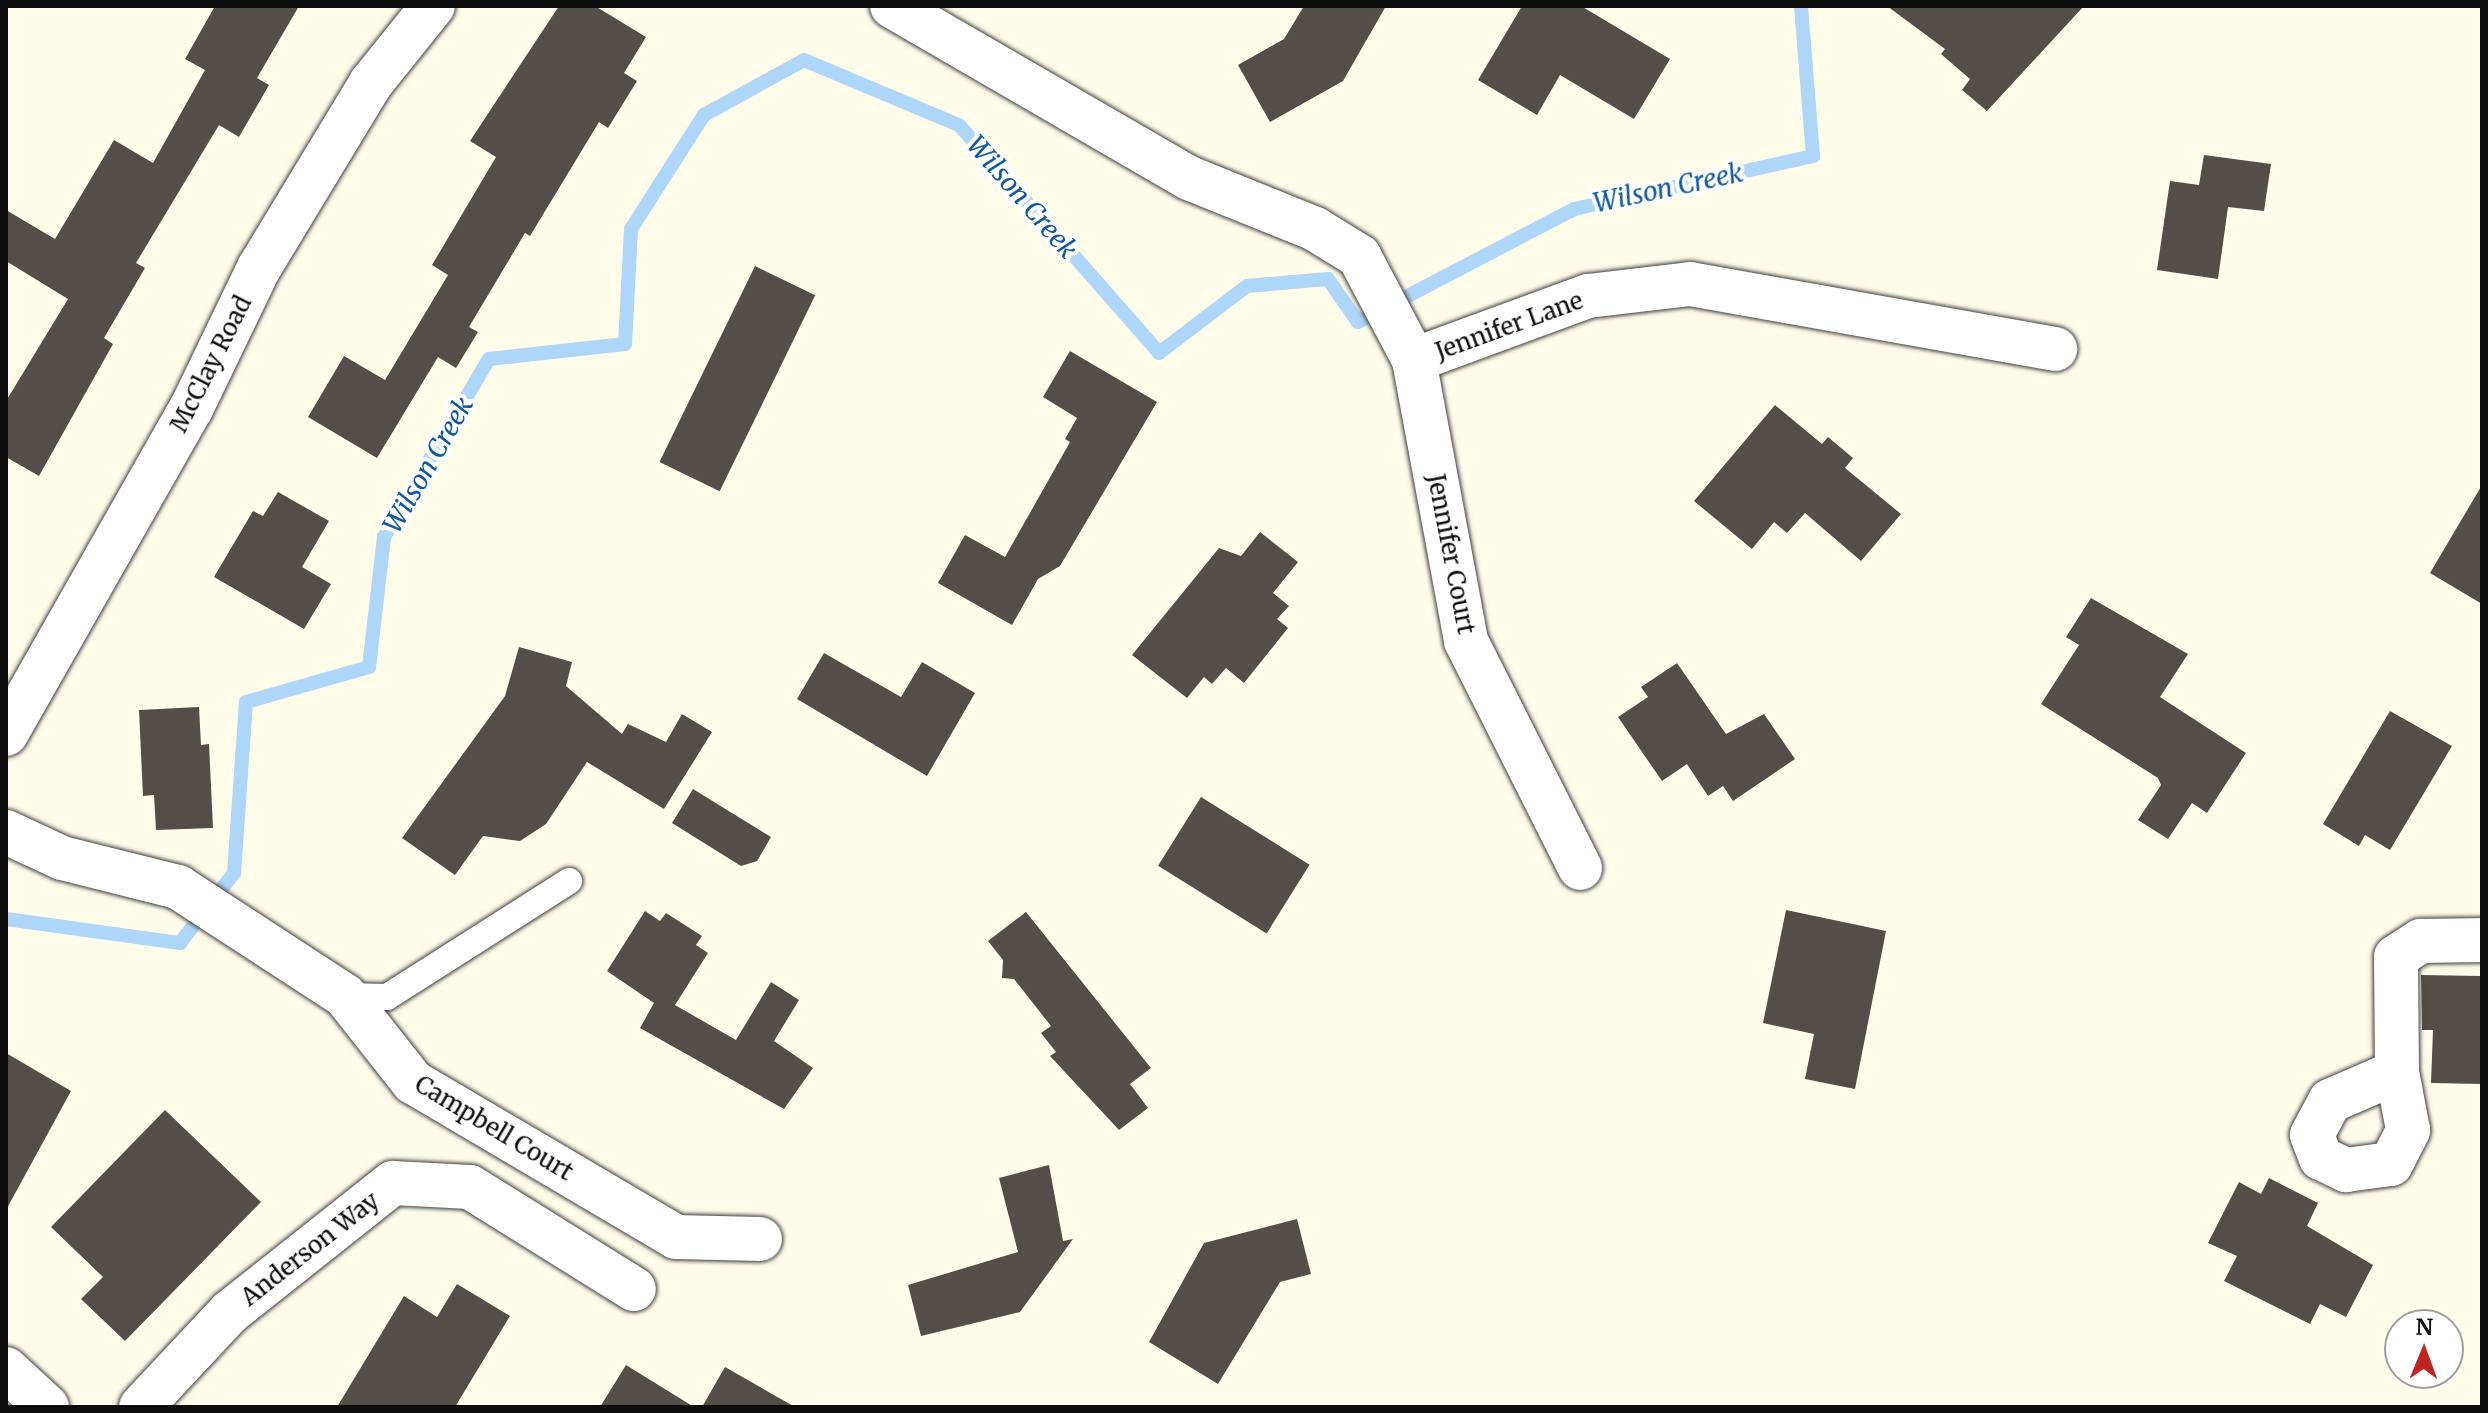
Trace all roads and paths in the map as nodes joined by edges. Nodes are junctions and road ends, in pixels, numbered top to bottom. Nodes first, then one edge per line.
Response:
1 (433, 6) edge
2 (892, 6) edge
3 (1408, 349) junction
4 (2055, 349) dead end
5 (6, 734) edge
6 (6, 832) edge
7 (1580, 868) dead end
8 (569, 881) dead end
9 (2482, 940) edge
10 (345, 996) junction
11 (2397, 1072) dead end
12 (760, 1239) dead end
13 (634, 1289) dead end
14 (6, 1369) edge
15 (47, 1407) edge
16 (141, 1407) edge

1 - 5 street, McClay Road
2 - 3 street, Jennifer Lane
3 - 4 street, Jennifer Lane
3 - 7 street, Jennifer Court
6 - 10 street, Campbell Court
8 - 10 lane
9 - 11 street
10 - 12 street, Campbell Court
13 - 16 street, Anderson Way
14 - 15 street

